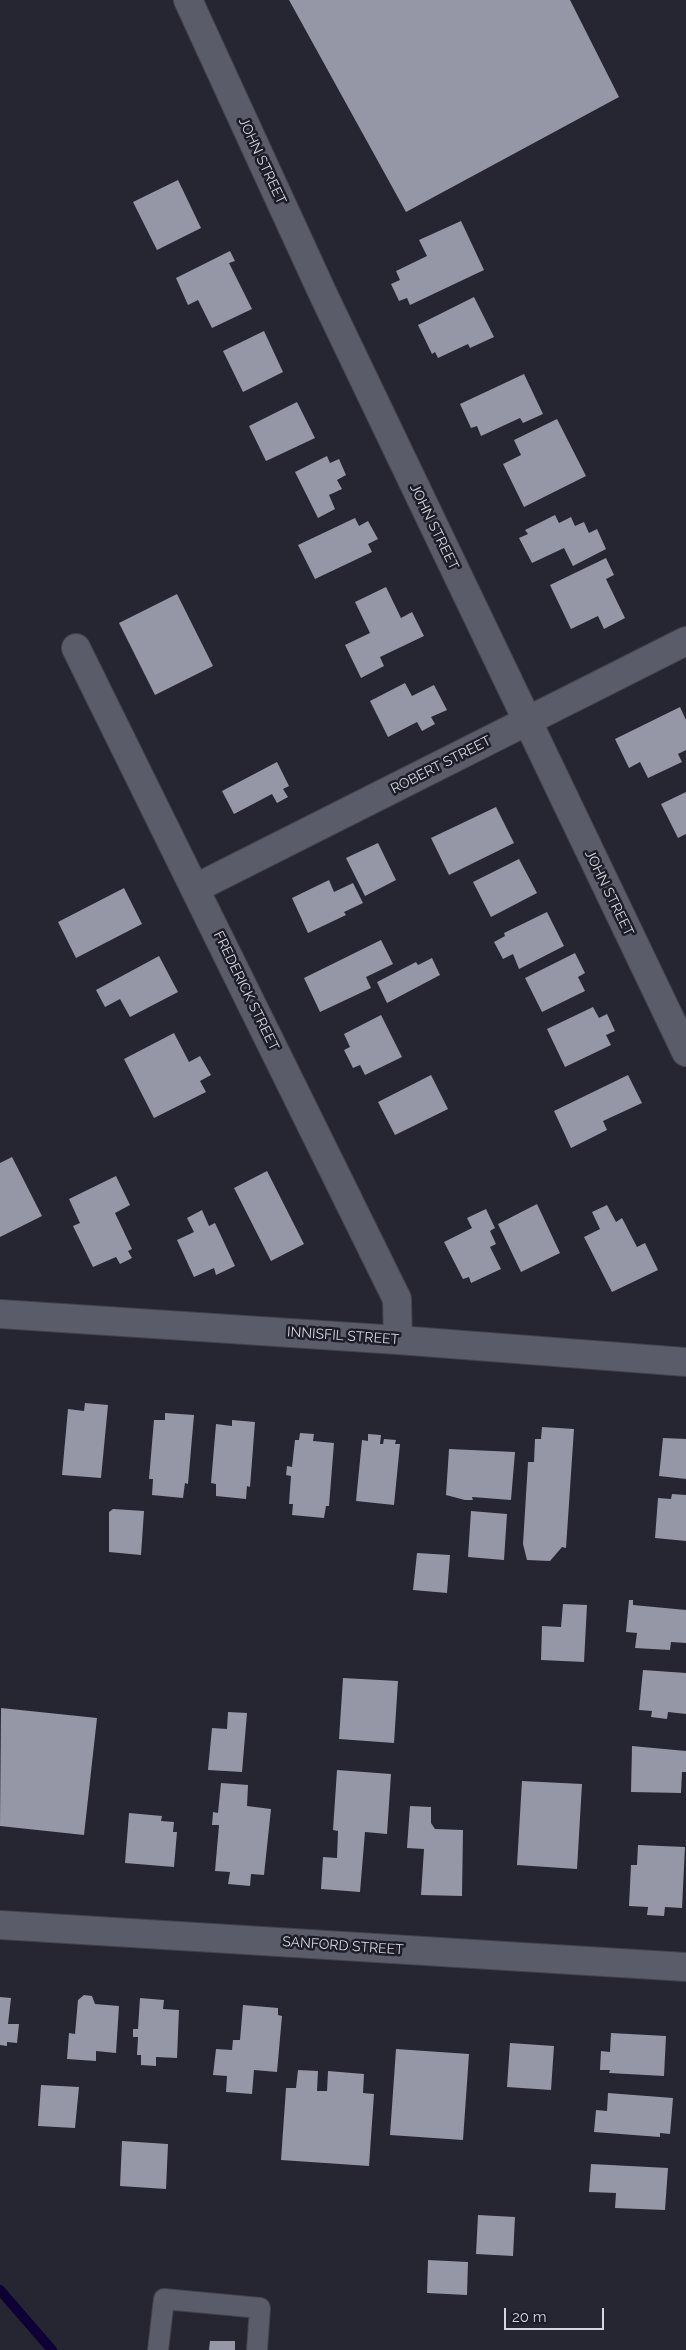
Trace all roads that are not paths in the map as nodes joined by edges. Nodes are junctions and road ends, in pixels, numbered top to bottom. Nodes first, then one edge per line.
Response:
1 (188, 0) edge
2 (686, 640) edge
3 (76, 648) dead end
4 (528, 722) junction
5 (196, 888) junction
6 (686, 1052) edge
7 (0, 1314) edge
8 (398, 1340) junction
9 (686, 1362) edge
10 (0, 1925) edge
11 (686, 1967) edge
12 (158, 2350) edge
13 (257, 2350) edge

1 - 4 street, JOHN STREET
2 - 4 street, ROBERT STREET
3 - 5 street, FREDERICK STREET
4 - 5 street, ROBERT STREET
4 - 6 street, JOHN STREET
5 - 8 street, FREDERICK STREET
7 - 8 street, INNISFIL STREET
8 - 9 street, INNISFIL STREET
10 - 11 street, SANFORD STREET
12 - 13 lane

